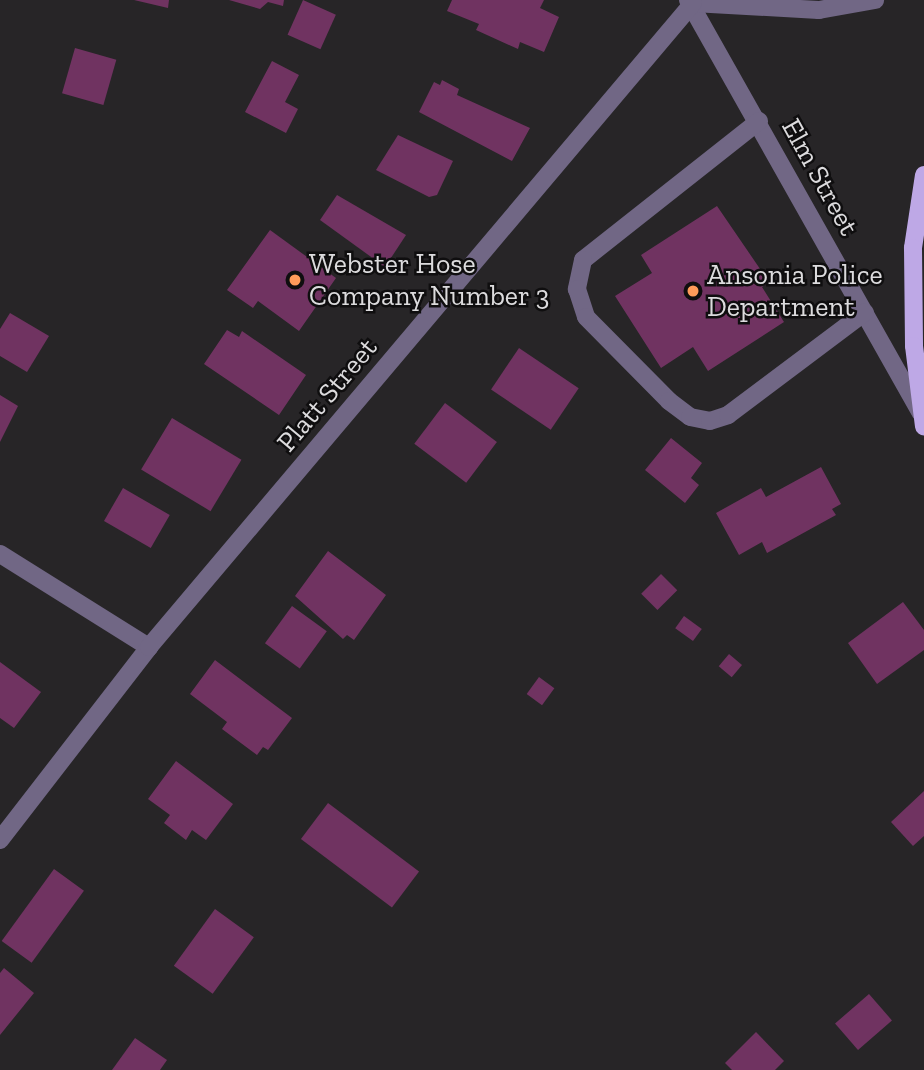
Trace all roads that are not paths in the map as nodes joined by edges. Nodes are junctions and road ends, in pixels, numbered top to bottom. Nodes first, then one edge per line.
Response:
1 (875, 0) edge
2 (691, 1) edge
3 (759, 121) junction
4 (924, 175) edge
5 (865, 312) junction
6 (923, 420) edge
7 (0, 554) edge
8 (149, 647) junction
9 (0, 840) edge

1 - 2 street
2 - 3 street, Elm Street
2 - 8 street, Platt Street
3 - 5 street, Elm Street
3 - 5 street
4 - 6 main road, Elm Street
5 - 6 street, Elm Street
7 - 8 street
8 - 9 street, Platt Street

